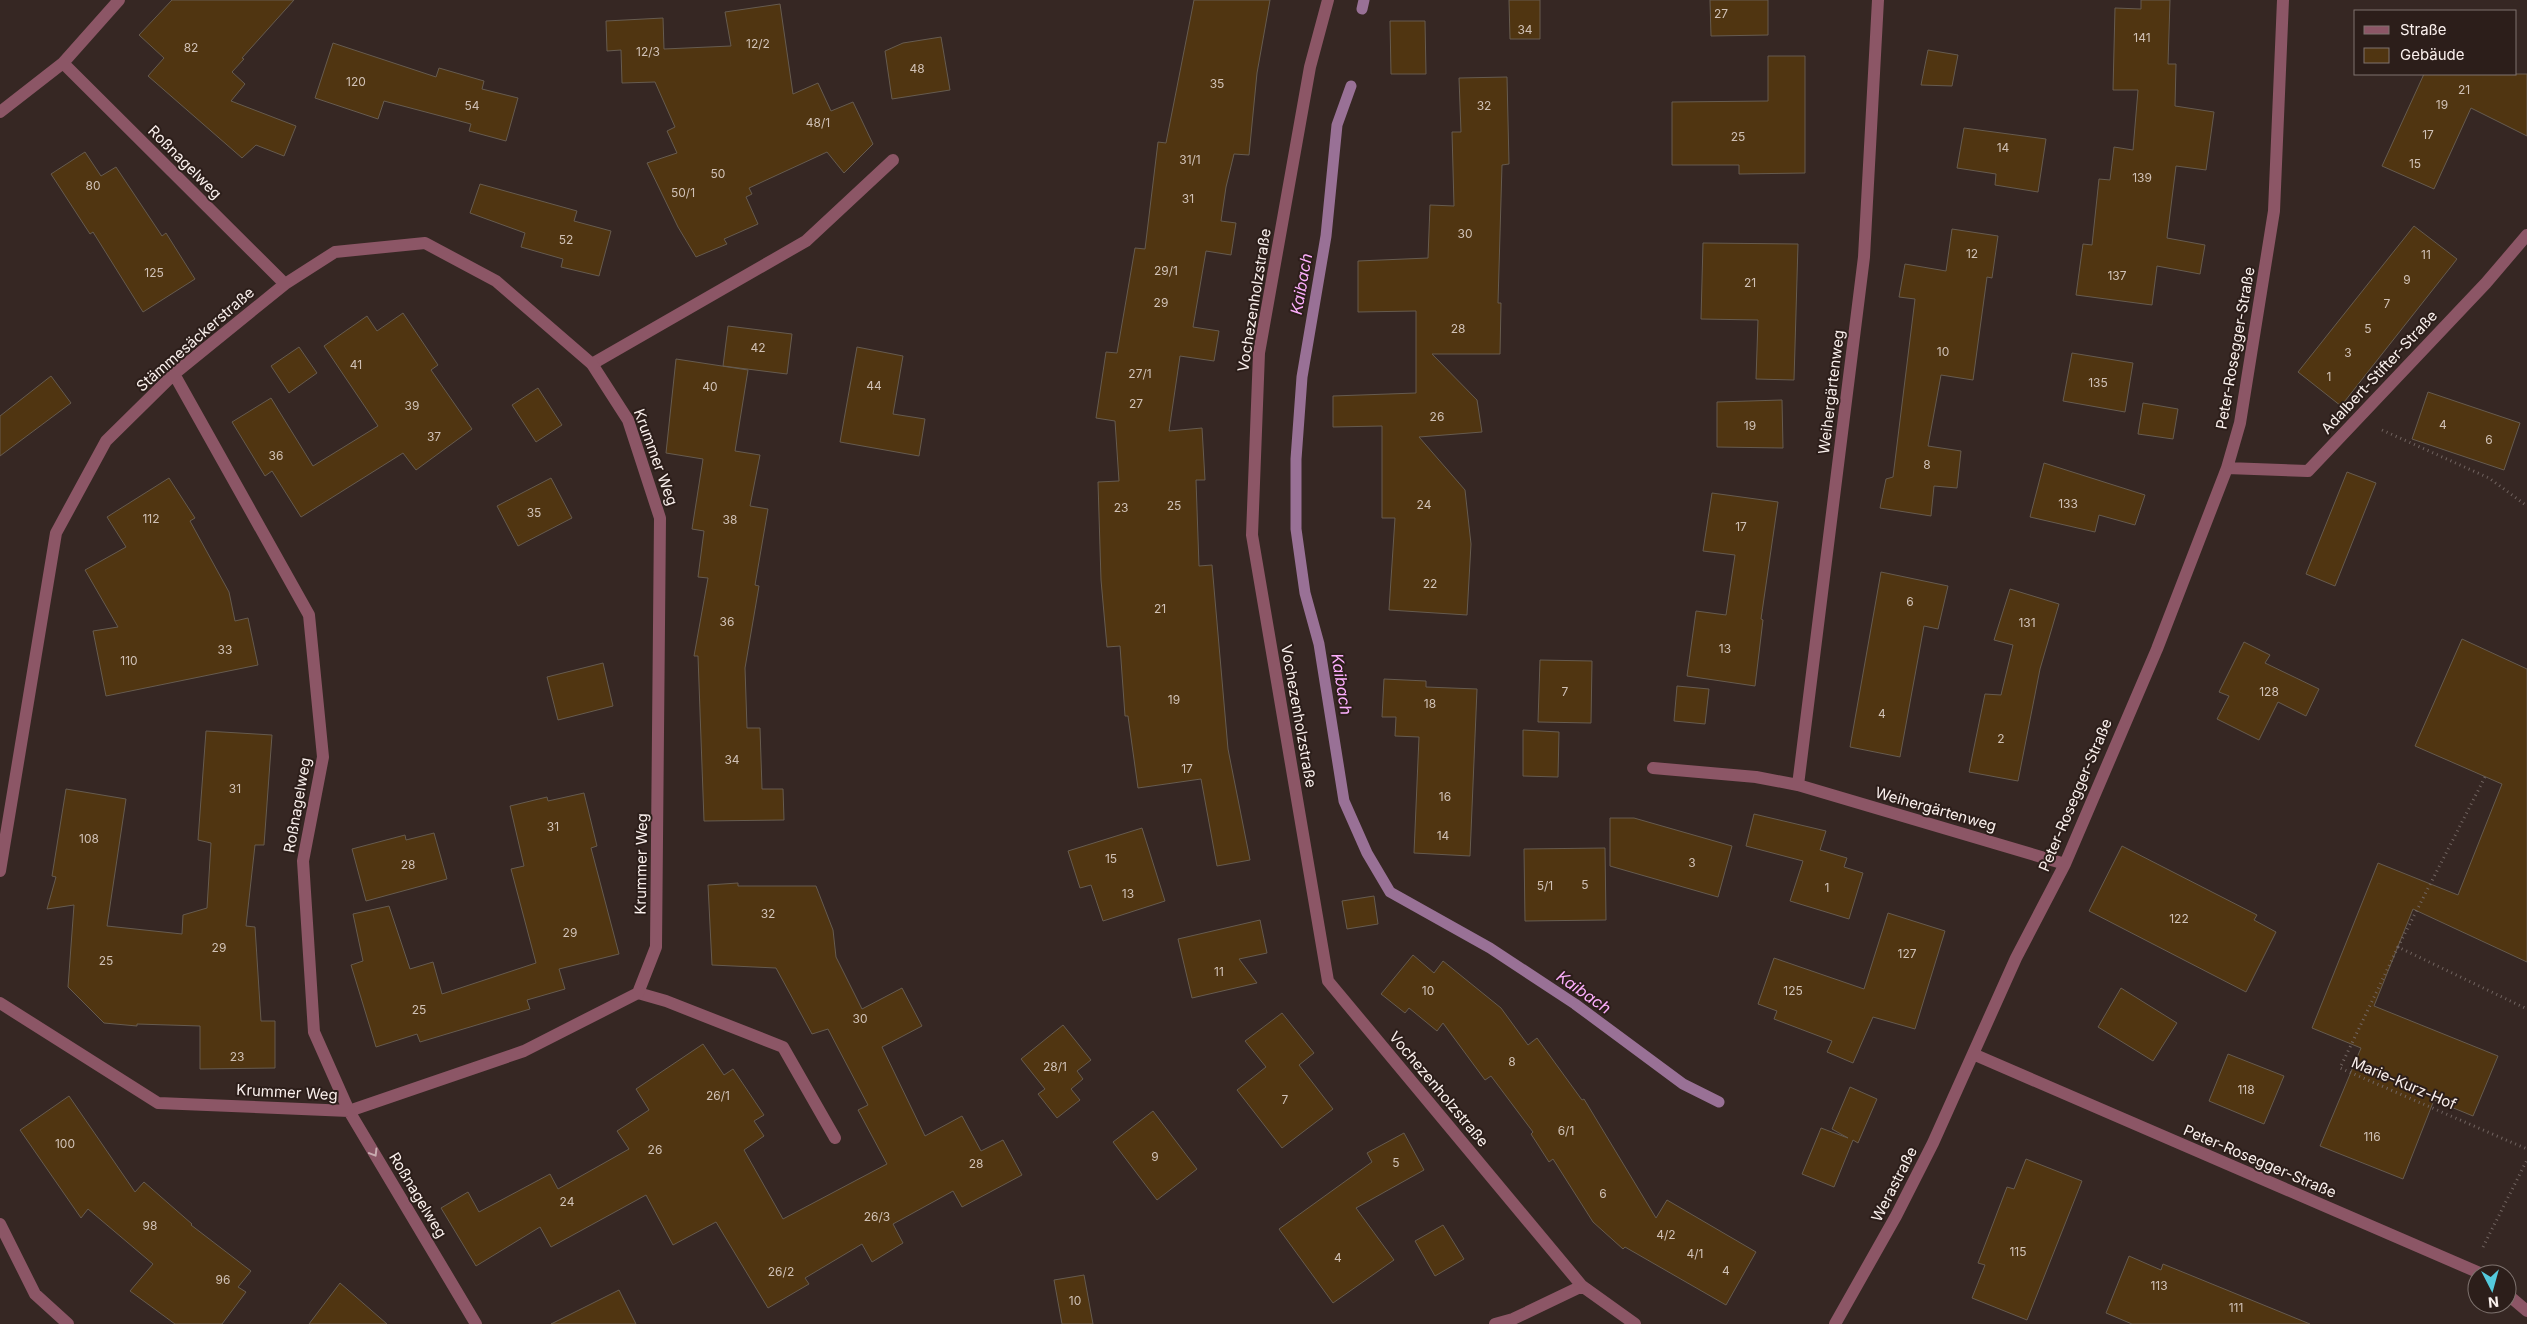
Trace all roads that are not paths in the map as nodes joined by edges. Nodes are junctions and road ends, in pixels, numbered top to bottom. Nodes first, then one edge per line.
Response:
1 (119, 0) edge
2 (1328, 0) edge
3 (1878, 0) edge
4 (2283, 0) edge
5 (63, 63) junction
6 (0, 112) edge
7 (893, 160) dead end
8 (2527, 235) edge
9 (285, 284) junction
10 (592, 364) junction
11 (174, 374) junction
12 (2227, 468) junction
13 (1653, 768) dead end
14 (1798, 786) junction
15 (2065, 864) junction
16 (0, 871) edge
17 (638, 993) junction
18 (0, 1004) edge
19 (1973, 1054) junction
20 (349, 1112) junction
21 (835, 1138) dead end
22 (0, 1224) edge
23 (2467, 1268) edge
24 (1582, 1286) junction
25 (2517, 1302) edge
26 (2527, 1311) edge
27 (68, 1324) edge
28 (476, 1324) edge
29 (1494, 1324) edge
30 (1635, 1324) edge
31 (1835, 1324) edge

1 - 5 street
2 - 24 street, Vochezenholzstraße
3 - 14 street, Weihergärtenweg
4 - 12 street, Peter-Rosegger-Straße
5 - 6 street
5 - 9 street, Roßnagelweg
7 - 10 street
8 - 12 street, Adalbert-Stifter-Straße
9 - 10 street, Stämmesäckerstraße
9 - 11 street, Stämmesäckerstraße
10 - 17 street, Krummer Weg
11 - 16 street, Stämmesäckerstraße
11 - 20 street, Roßnagelweg
12 - 15 street, Peter-Rosegger-Straße
13 - 14 street, Weihergärtenweg
14 - 15 street, Weihergärtenweg
15 - 19 street, Peter-Rosegger-Straße
17 - 20 street, Krummer Weg
17 - 21 street
18 - 20 street, Krummer Weg
19 - 23 street, Peter-Rosegger-Straße
19 - 31 street, Werastraße
20 -> 28 street, Roßnagelweg
22 - 27 street
24 - 29 street
24 - 30 street, Vochezenholzstraße
25 - 26 street

